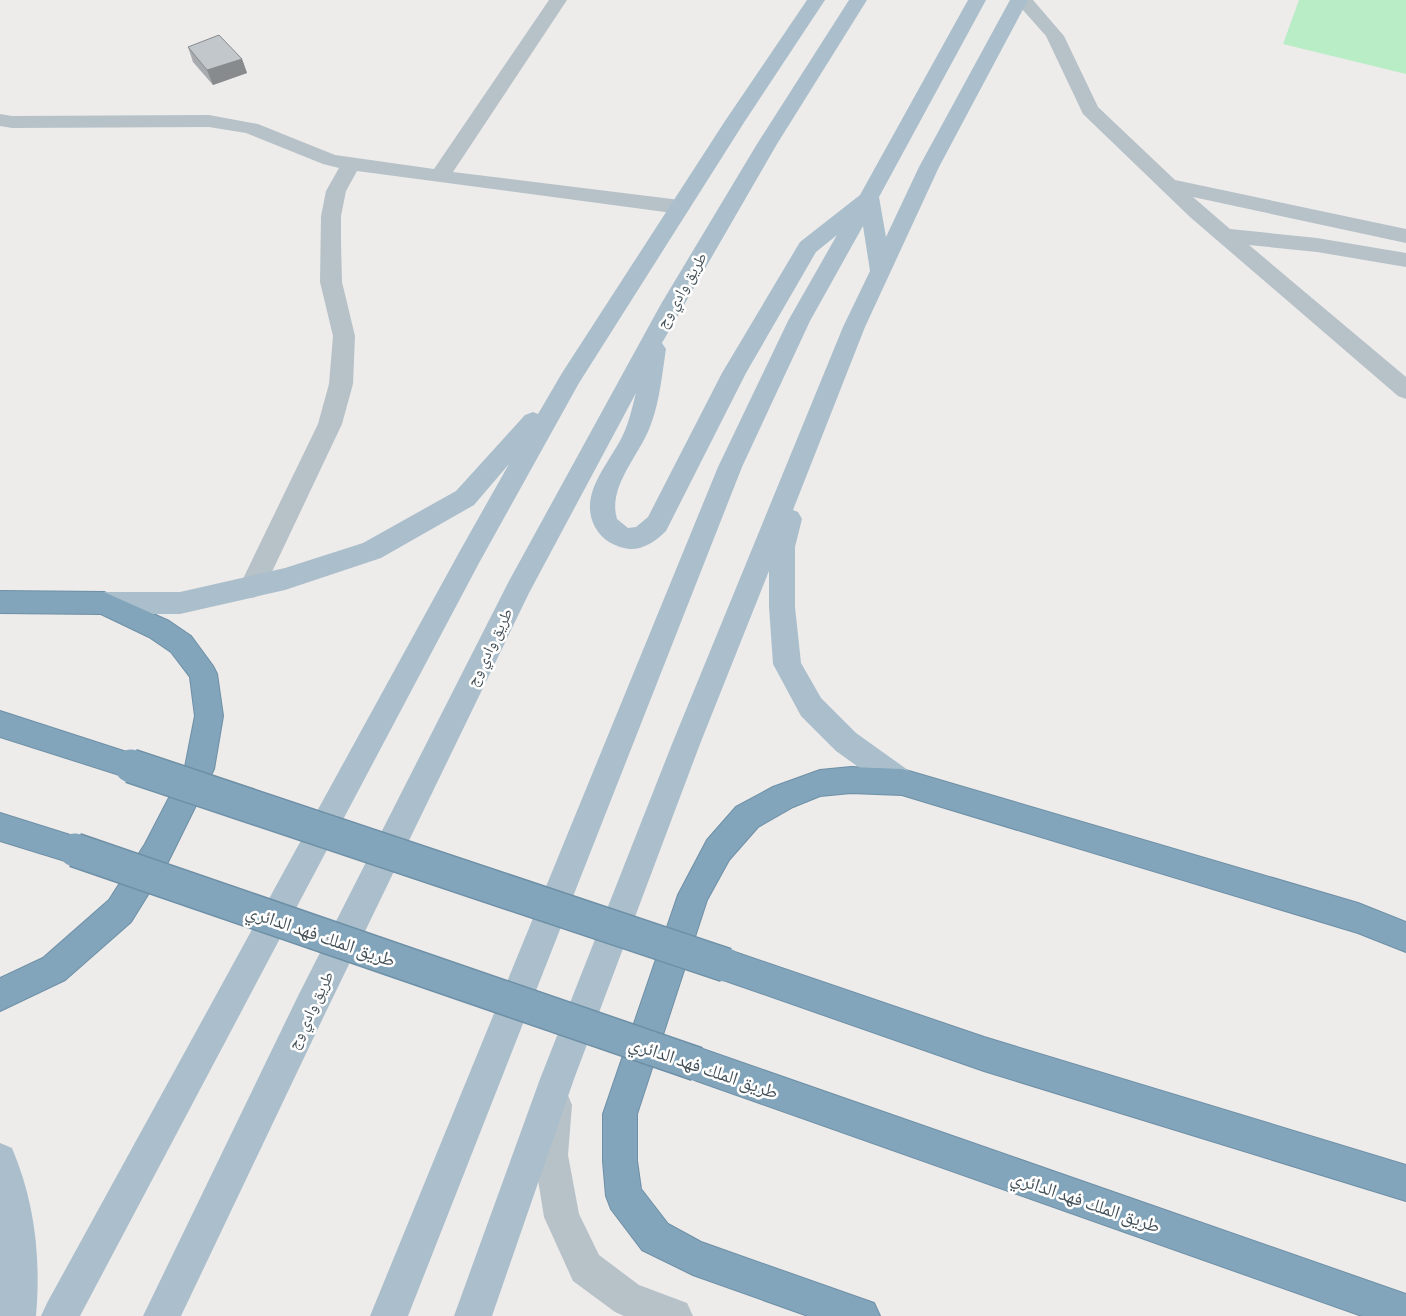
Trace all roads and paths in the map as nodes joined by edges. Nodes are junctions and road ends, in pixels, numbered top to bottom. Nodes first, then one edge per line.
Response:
1 (558, 0) edge
2 (816, 0) edge
3 (858, 0) edge
4 (977, 0) edge
5 (1021, 0) edge
6 (0, 120) edge
7 (352, 163) junction
8 (440, 176) junction
9 (1169, 185) junction
10 (869, 198) junction
11 (680, 207) junction
12 (1225, 236) junction
13 (1406, 236) edge
14 (1406, 260) edge
15 (880, 270) junction
16 (659, 328) junction
17 (570, 379) junction
18 (1406, 390) edge
19 (808, 440) junction
20 (252, 587) junction
21 (0, 602) edge
22 (104, 603) junction
23 (0, 724) edge
24 (902, 782) junction
25 (0, 827) edge
26 (1406, 938) edge
27 (0, 995) edge
28 (557, 1079) junction
29 (0, 1160) edge
30 (1406, 1183) edge
31 (1406, 1313) edge
32 (17, 1316) edge
33 (60, 1316) edge
34 (162, 1316) edge
35 (389, 1316) edge
36 (473, 1316) edge
37 (674, 1316) edge
38 (860, 1316) edge

1 - 8 street
2 - 11 main road
3 - 16 main road, طريق وادي وج
4 - 10 main road
5 - 9 street
5 - 15 main road
6 - 7 street
7 - 8 street
7 - 20 street
8 - 11 street
9 - 12 street
9 - 13 street
10 - 15 main road
10 - 16 main road
10 - 35 main road
11 - 17 main road
12 - 14 street
12 - 18 street
15 - 19 main road
16 - 34 main road, طريق وادي وج
17 - 20 main road
17 - 33 main road
19 - 24 main road
19 - 28 main road
20 - 22 main road
21 - 22 highway
22 - 27 highway
23 - 30 highway, bridge
24 - 26 highway
24 - 38 highway
25 - 31 highway, طريق الملك فهد الدائري, bridge
28 - 36 main road
28 - 37 street
29 - 32 main road

